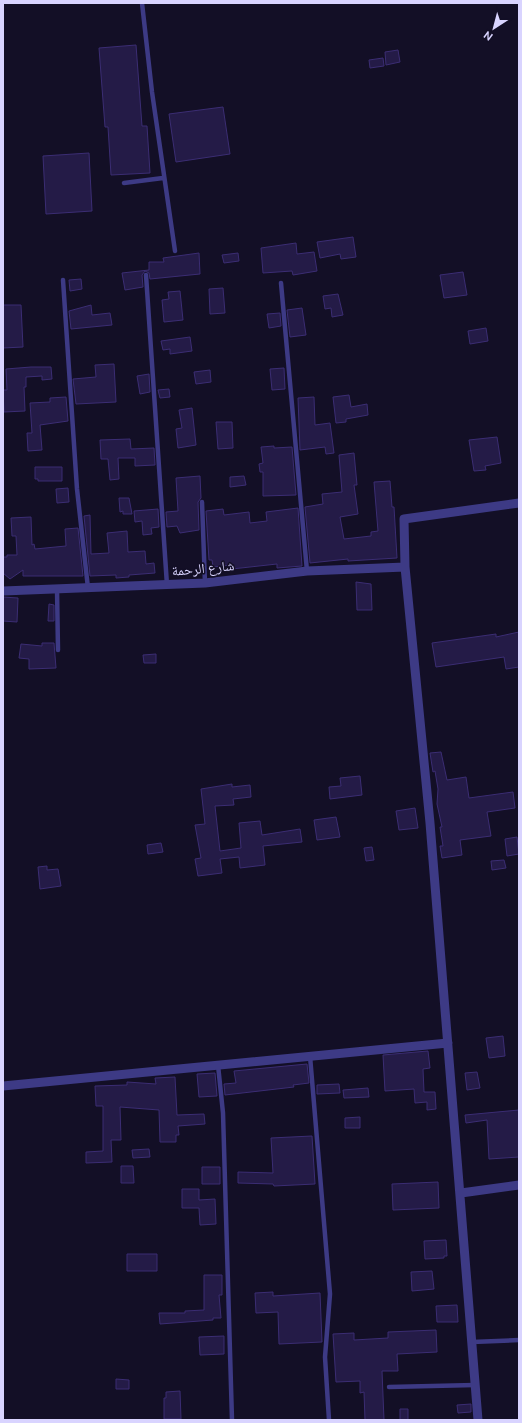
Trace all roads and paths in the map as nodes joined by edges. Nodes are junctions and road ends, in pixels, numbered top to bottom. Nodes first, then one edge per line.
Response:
1 (142, 3) edge
2 (163, 178) junction
3 (124, 183) dead end
4 (175, 251) dead end
5 (146, 275) dead end
6 (63, 280) dead end
7 (281, 283) dead end
8 (202, 502) dead end
9 (519, 503) edge
10 (405, 567) junction
11 (307, 571) junction
12 (205, 583) junction
13 (167, 584) junction
14 (88, 588) junction
15 (57, 589) junction
16 (3, 591) edge
17 (58, 650) dead end
18 (448, 1043) junction
19 (310, 1056) junction
20 (218, 1065) junction
21 (3, 1086) edge
22 (519, 1185) edge
23 (460, 1192) junction
24 (519, 1340) edge
25 (472, 1342) junction
26 (475, 1385) junction
27 (389, 1388) dead end
28 (232, 1420) edge
29 (329, 1420) edge
30 (478, 1420) edge

1 - 2 lane
2 - 3 lane
2 - 4 lane
5 - 13 lane
6 - 14 lane
7 - 11 lane
8 - 12 lane
9 - 10 street
10 - 11 street, شارع الرحمة
10 - 18 street
11 - 12 street, شارع الرحمة
12 - 13 street, شارع الرحمة
13 - 14 street, شارع الرحمة
14 - 15 street, شارع الرحمة
15 - 16 street, شارع الرحمة
15 - 17 lane
18 - 19 street
18 - 23 street
19 - 20 street
19 - 29 lane
20 - 21 street
20 - 28 lane
22 - 23 street
23 - 25 street
24 - 25 lane
25 - 26 street
26 - 27 lane
26 - 30 street

